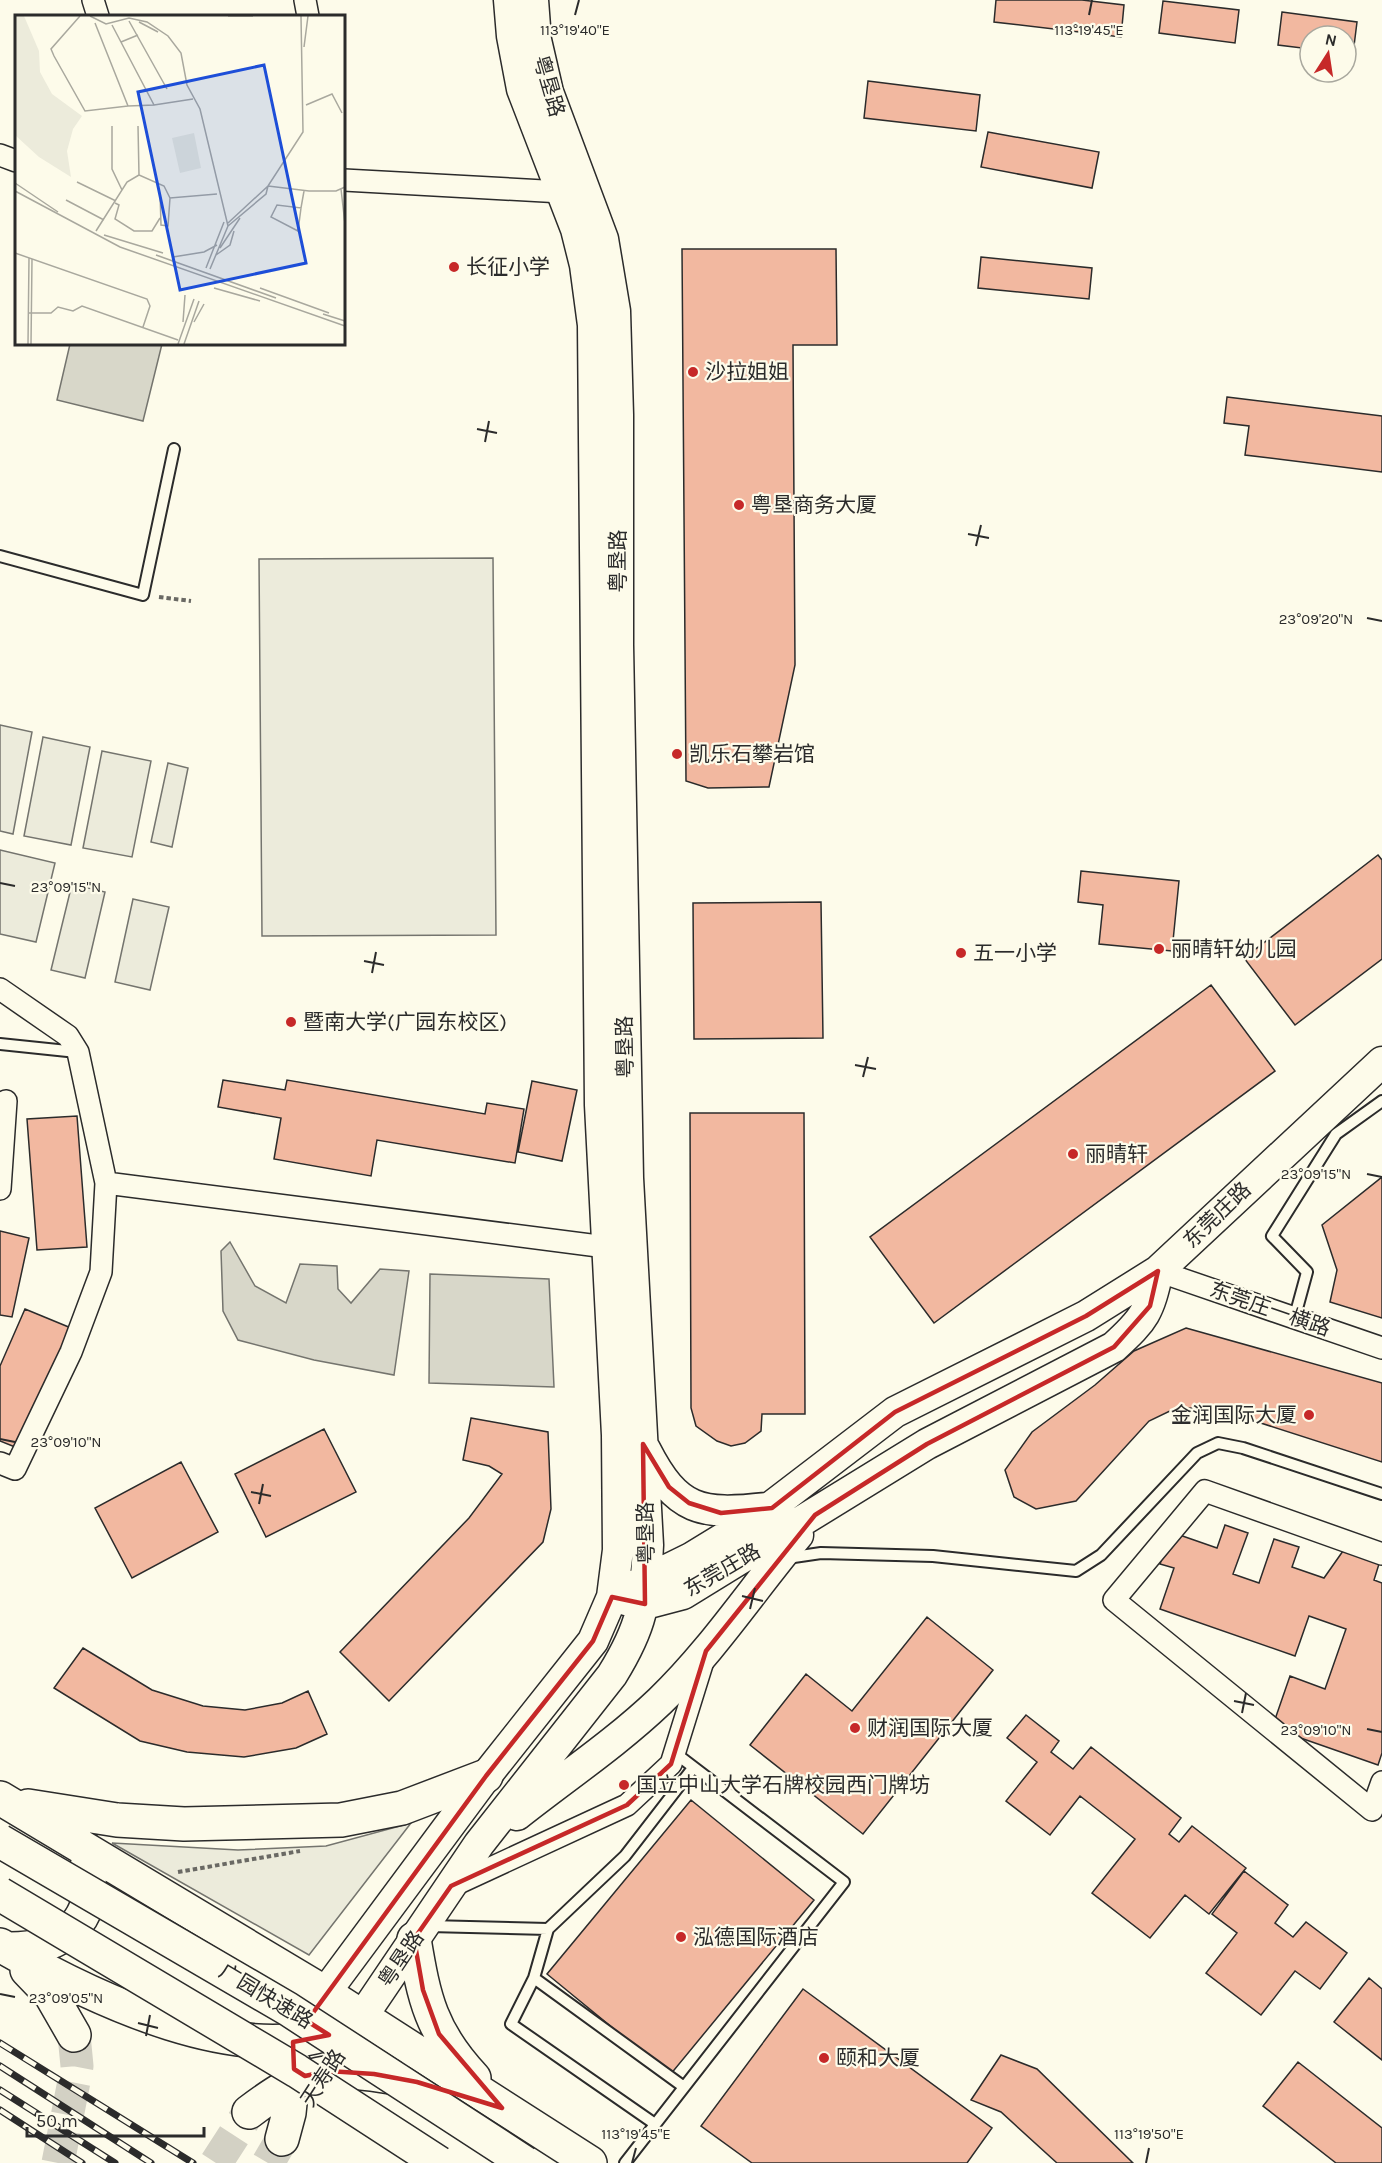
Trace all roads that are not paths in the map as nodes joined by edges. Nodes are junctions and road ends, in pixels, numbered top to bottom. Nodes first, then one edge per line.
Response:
1 (93, 0) edge
2 (305, 0) edge
3 (509, 0) edge
4 (533, 0) edge
5 (98, 15) edge
6 (308, 15) edge
7 (0, 155) edge
8 (15, 161) edge
9 (345, 180) edge
10 (562, 192) junction
11 (174, 449) dead end
12 (0, 556) edge
13 (0, 989) edge
14 (0, 1044) edge
15 (78, 1052) junction
16 (1382, 1062) edge
17 (3, 1099) edge
18 (1382, 1101) edge
19 (106, 1184) junction
20 (0, 1189) edge
21 (606, 1247) junction
22 (1158, 1271) junction
23 (1294, 1316) junction
24 (1382, 1348) edge
25 (643, 1444) junction
26 (0, 1463) edge
27 (1382, 1494) edge
28 (772, 1508) junction
29 (815, 1515) junction
30 (1382, 1554) edge
31 (777, 1560) junction
32 (646, 1592) junction
33 (612, 1597) junction
34 (706, 1651) junction
35 (675, 1753) junction
36 (693, 1768) junction
37 (486, 1776) junction
38 (1382, 1782) edge
39 (2, 1800) edge
40 (0, 1841) edge
41 (479, 1844) junction
42 (82, 1847) junction
43 (451, 1886) junction
44 (0, 1894) edge
45 (548, 1929) junction
46 (226, 1933) junction
47 (418, 1933) junction
48 (3, 1947) edge
49 (534, 1978) junction
50 (326, 1993) junction
51 (362, 2017) junction
52 (74, 2035) tunnel mouth
53 (293, 2042) junction
54 (328, 2070) junction
55 (292, 2083) junction
56 (684, 2087) junction
57 (502, 2108) junction
58 (655, 2124) junction
59 (439, 2163) edge
60 (525, 2163) edge
61 (590, 2163) edge
62 (625, 2163) edge

1 - 5 street
2 - 6 street
3 - 10 main road, 粤垦路
4 - 25 main road, 粤垦路
7 - 8 street
9 - 10 street
10 - 21 main road, 粤垦路
11 - 12 lane
13 - 15 street
14 - 15 lane
15 - 19 street
16 - 22 main road, 东莞庄路
17 - 20 street
18 - 23 lane
19 - 21 street
19 - 26 street
21 - 33 main road, 粤垦路
22 - 23 street, 东莞庄一横路
22 - 28 main road, 东莞庄路
22 - 29 main road, 东莞庄路
23 - 24 street, 东莞庄一横路
25 - 28 main road
25 - 32 main road, 粤垦路
27 - 31 lane
28 - 32 main road, 东莞庄路
29 - 31 main road
29 - 32 main road, 东莞庄路
30 - 38 street
31 - 34 main road
32 - 33 main road, 东莞庄路
32 - 41 main road, 粤垦路
33 - 37 main road, 粤垦路
34 - 35 street
34 - 41 main road
35 - 36 lane
35 - 43 street
36 - 45 lane
36 - 56 lane
37 - 39 highway
37 - 50 main road, 粤垦路
39 - 42 highway
40 - 60 highway, 广园快速路, bridge
41 - 43 main road, 粤垦路
42 - 46 highway
42 - 48 highway
43 - 47 main road, 粤垦路
44 - 59 highway, bridge
45 - 47 lane
45 - 49 lane
46 - 50 highway
46 - 53 highway
47 - 51 main road, 粤垦路
47 - 57 highway
48 - 52 highway
48 - 53 highway
49 - 56 lane
49 - 58 lane
50 - 51 highway
50 - 53 highway
51 - 53 highway
51 - 54 highway, 天寿路
51 - 57 highway
53 - 55 highway
53 - 55 highway
54 - 55 highway
54 - 55 highway, 天寿路
54 - 57 highway
56 - 58 lane
57 - 61 highway
58 - 62 lane

